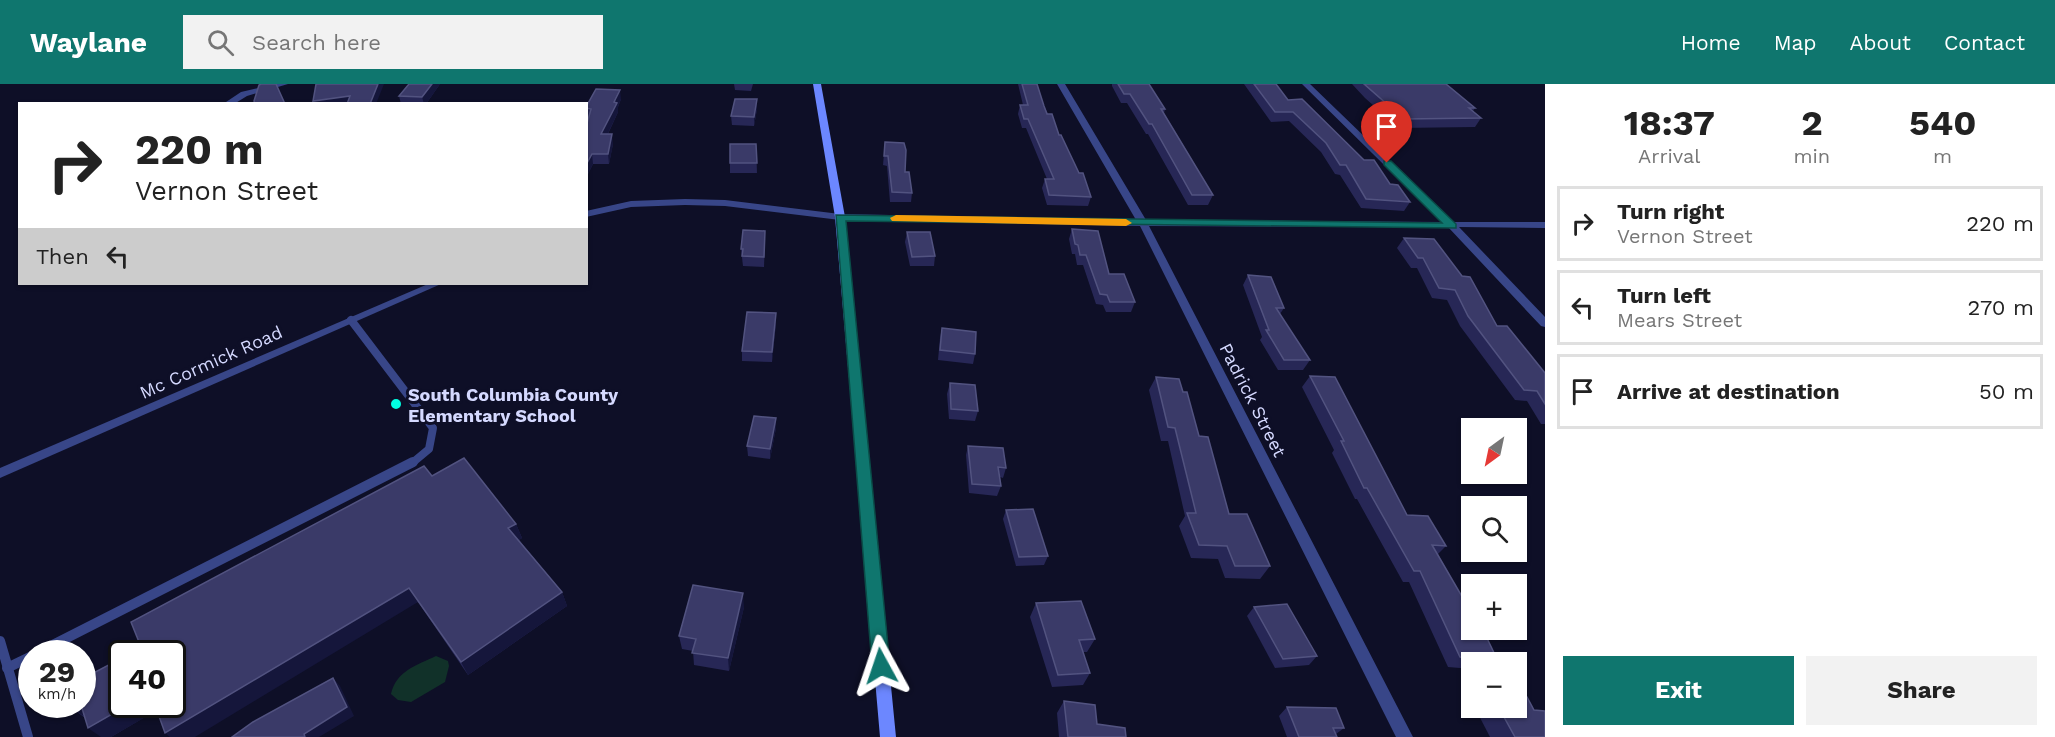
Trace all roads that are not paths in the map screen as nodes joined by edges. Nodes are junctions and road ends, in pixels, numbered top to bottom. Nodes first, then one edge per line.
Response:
1 (284, 84) edge
2 (817, 84) edge
3 (1061, 84) edge
4 (1306, 84) edge
5 (230, 102) edge
6 (588, 214) edge
7 (840, 217) junction
8 (1143, 223) junction
9 (1545, 225) edge
10 (1452, 226) junction
11 (434, 285) edge
12 (351, 320) junction
13 (1545, 323) edge
14 (0, 473) edge
15 (0, 640) edge
16 (63, 640) edge
17 (18, 662) edge
18 (7, 668) junction
19 (28, 737) edge
20 (888, 737) edge
21 (1405, 737) edge

1 - 5 street
2 - 7 street
3 - 8 street, Padrick Street
4 - 10 street
6 - 7 street
7 - 8 street
7 - 20 street
8 - 10 street
8 - 21 street, Padrick Street
9 - 10 street
10 - 13 street
11 - 12 street, Mc Cormick Road
12 - 14 street, Mc Cormick Road
12 - 16 lane
15 - 18 lane
17 - 18 lane
18 - 19 lane

